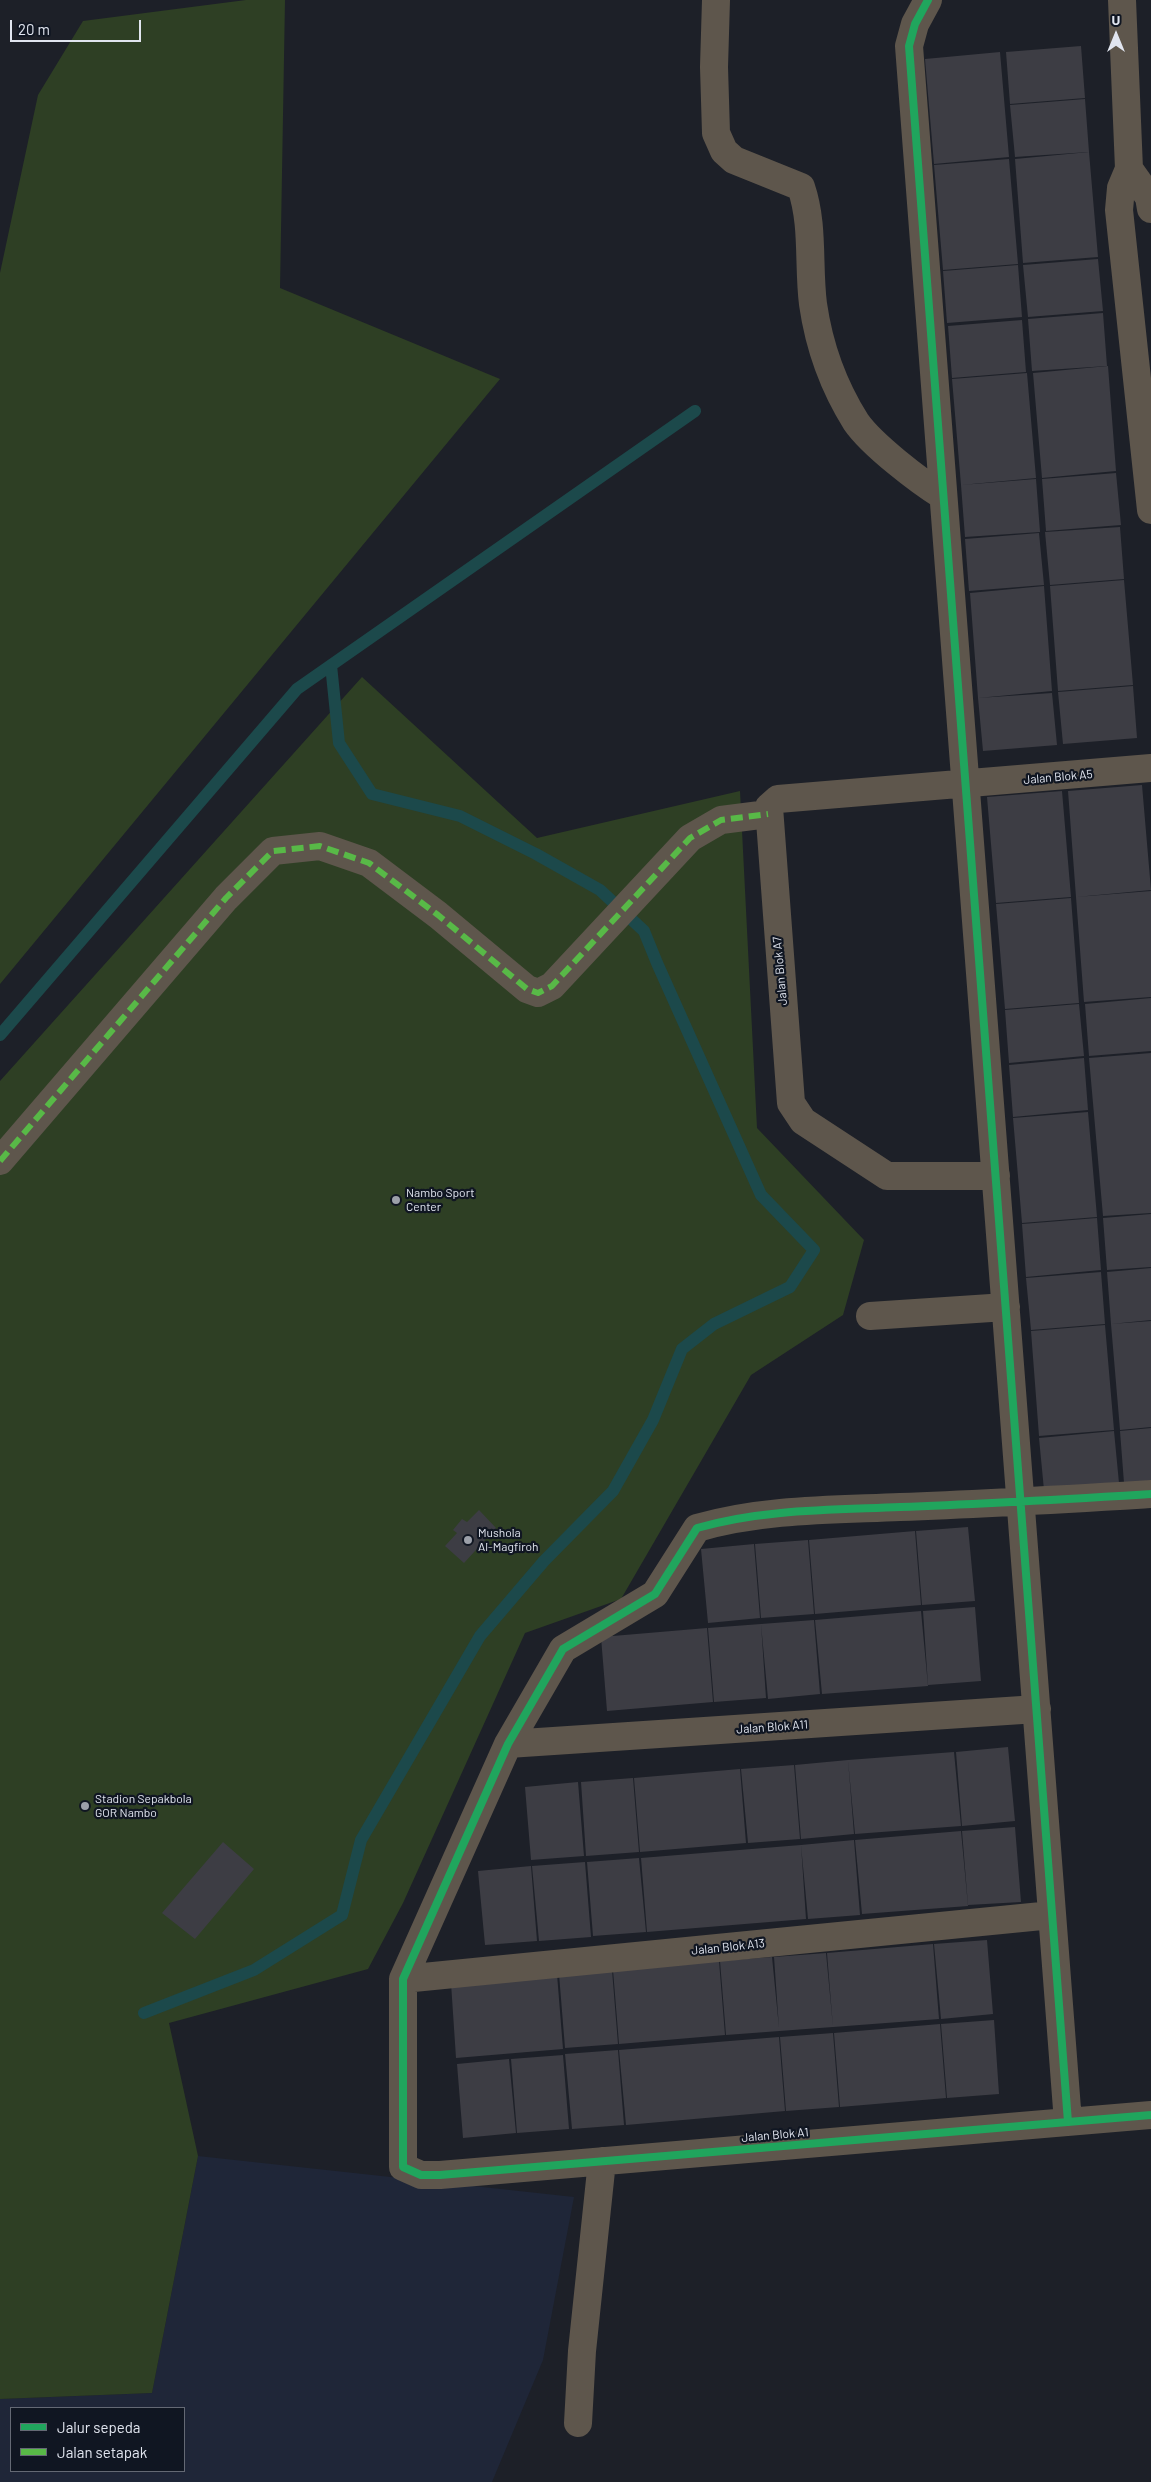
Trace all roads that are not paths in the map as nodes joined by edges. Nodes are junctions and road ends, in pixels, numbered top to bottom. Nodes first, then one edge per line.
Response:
1 (716, 0) edge
2 (1122, 0) edge
3 (933, 1) edge
4 (1129, 169) junction
5 (1151, 204) edge
6 (1151, 209) edge
7 (1118, 210) junction
8 (943, 496) junction
9 (1151, 510) edge
10 (1151, 768) edge
11 (965, 785) junction
12 (768, 814) junction
13 (0, 1160) edge
14 (996, 1176) junction
15 (1006, 1307) junction
16 (870, 1316) dead end
17 (1151, 1494) edge
18 (1020, 1502) junction
19 (1036, 1709) junction
20 (508, 1744) junction
21 (1052, 1915) junction
22 (404, 1979) junction
23 (1151, 2115) edge
24 (1068, 2122) junction
25 (602, 2161) junction
26 (578, 2423) dead end

1 - 8 street
2 - 4 street
3 - 8 street
4 - 5 street
4 - 7 street
5 - 6 street
5 - 7 street
7 - 9 street
8 - 11 street
10 - 11 street, Jalan Blok A5
11 - 12 street
11 - 14 street
12 - 13 street
12 - 14 street, Jalan Blok A7
14 - 15 street
15 - 16 street
15 - 18 street
17 - 18 street
18 - 19 street
18 - 20 street
19 - 20 street, Jalan Blok A11
19 - 21 street
20 - 22 street
21 - 22 street, Jalan Blok A13
21 - 24 street
22 - 25 street, Jalan Blok A1
23 - 24 street, Jalan Blok A1
24 - 25 street, Jalan Blok A1
25 - 26 street

